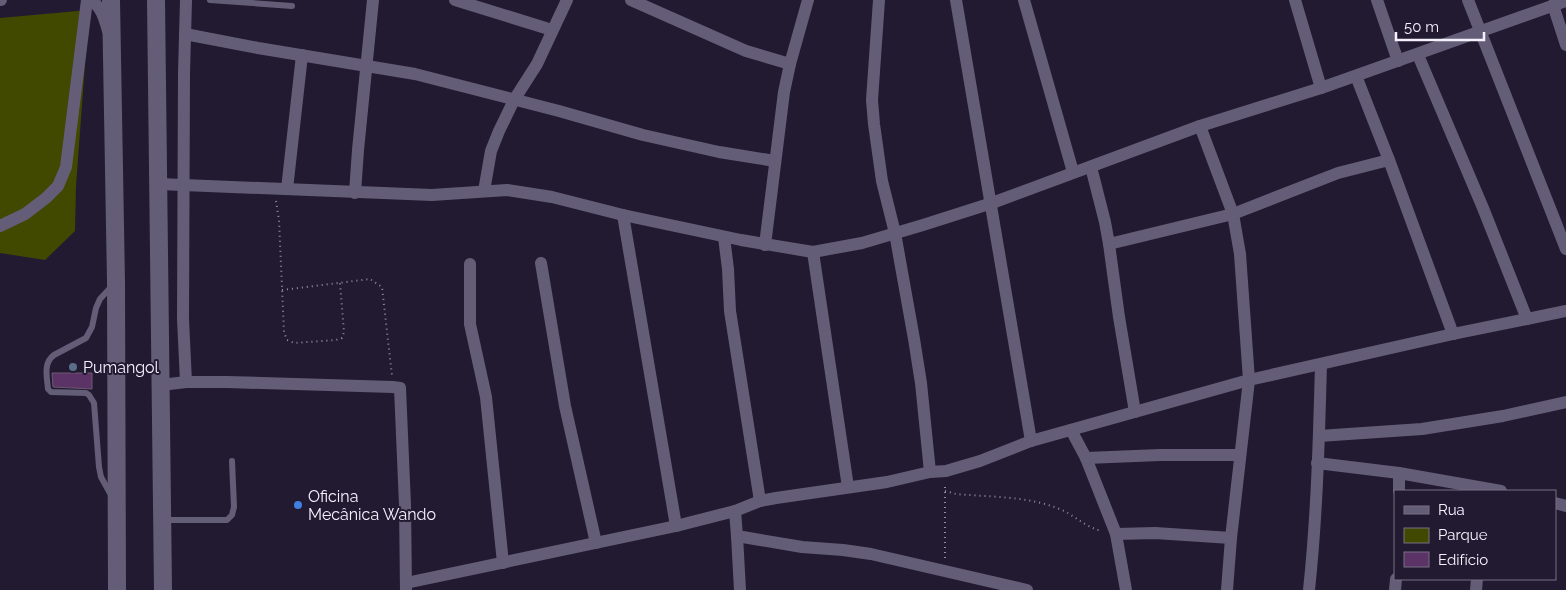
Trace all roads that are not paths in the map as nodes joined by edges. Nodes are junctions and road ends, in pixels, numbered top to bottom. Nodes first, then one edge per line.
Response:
1 (89, 0) edge
2 (111, 0) edge
3 (156, 0) edge
4 (186, 0) edge
5 (210, 0) edge
6 (372, 0) edge
7 (455, 0) edge
8 (567, 0) edge
9 (631, 0) edge
10 (808, 0) edge
11 (879, 0) edge
12 (956, 0) edge
13 (1024, 0) edge
14 (1295, 0) edge
15 (1377, 0) edge
16 (1468, 0) edge
17 (1566, 1) edge
18 (1553, 5) junction
19 (292, 6) dead end
20 (552, 30) junction
21 (1480, 32) junction
22 (185, 34) junction
23 (1566, 45) edge
24 (111, 47) junction
25 (1418, 54) junction
26 (302, 55) junction
27 (1398, 61) junction
28 (790, 64) junction
29 (367, 65) junction
30 (1356, 76) junction
31 (1321, 88) junction
32 (514, 100) junction
33 (1200, 126) junction
34 (1389, 160) junction
35 (776, 161) junction
36 (1091, 167) junction
37 (1073, 172) junction
38 (159, 184) junction
39 (184, 184) junction
40 (280, 189) junction
41 (484, 191) junction
42 (355, 193) junction
43 (992, 202) junction
44 (1232, 214) junction
45 (623, 215) junction
46 (0, 226) edge
47 (895, 234) junction
48 (724, 237) junction
49 (1109, 244) junction
50 (765, 245) junction
51 (1566, 249) edge
52 (813, 252) junction
53 (541, 263) dead end
54 (470, 264) dead end
55 (116, 282) junction
56 (1566, 311) edge
57 (1527, 319) junction
58 (1453, 334) junction
59 (1321, 364) junction
60 (1249, 380) junction
61 (186, 382) junction
62 (161, 385) junction
63 (1566, 402) edge
64 (1135, 412) junction
65 (1071, 430) junction
66 (1319, 436) junction
67 (1031, 441) junction
68 (1240, 454) junction
69 (1086, 458) junction
70 (232, 461) dead end
71 (1317, 463) junction
72 (930, 472) junction
73 (1399, 473) junction
74 (848, 487) junction
75 (1477, 489) edge
76 (1399, 490) edge
77 (760, 501) junction
78 (118, 506) junction
79 (735, 511) junction
80 (162, 520) junction
81 (676, 526) junction
82 (1116, 534) junction
83 (737, 536) junction
84 (1230, 538) junction
85 (596, 543) junction
86 (503, 563) junction
87 (406, 586) edge
88 (989, 586) edge
89 (117, 590) edge
90 (164, 590) edge
91 (740, 590) edge
92 (1028, 590) edge
93 (1126, 590) edge
94 (1227, 590) edge
95 (1309, 590) edge

1 - 24 street
1 - 46 street
2 - 24 street
3 - 38 street
4 - 22 street
5 - 19 lane
6 - 29 street
7 - 20 street
8 - 20 street
9 - 28 street
10 - 28 street
11 - 47 street
12 - 43 street
13 - 37 street
14 - 31 street
15 - 27 street
16 - 21 street
17 - 18 street
18 - 21 street
18 - 23 street
20 - 32 street
21 - 25 street
21 - 51 street
22 - 26 street
22 - 39 street
24 - 55 street
25 - 27 street
25 - 57 street
26 - 29 street
26 - 40 street
27 - 30 street
28 - 35 street
29 - 32 street
29 - 42 street
30 - 31 street
30 - 34 street
31 - 33 street
32 - 35 street
32 - 41 street
33 - 36 street
33 - 44 street
34 - 44 street
34 - 58 street
35 - 50 street
36 - 37 street
36 - 49 street
37 - 43 street
38 - 39 street
38 - 62 street
39 - 40 street
39 - 61 street
40 - 42 street
41 - 42 street
41 - 45 street
43 - 47 street
43 - 67 street
44 - 49 street
44 - 60 street
45 - 48 street
45 - 81 street
47 - 52 street
47 - 72 street
48 - 50 street
48 - 77 street
49 - 64 street
50 - 52 street
52 - 74 street
53 - 85 street
54 - 86 street
55 - 78 street
55 - 78 lane
56 - 57 street
57 - 58 street
58 - 59 street
59 - 60 street
59 - 66 street
60 - 64 street
60 - 68 street
61 - 62 street
61 - 87 street
62 - 80 street
63 - 66 street
64 - 65 street
65 - 67 street
65 - 69 street
66 - 71 street
67 - 72 street
68 - 69 street
68 - 84 street
69 - 82 street
70 - 80 lane
71 - 73 street
71 - 95 street
72 - 74 street
73 - 75 street
73 - 76 street
74 - 77 street
77 - 79 street
78 - 89 street
79 - 81 street
79 - 83 street
80 - 90 street
81 - 85 street
82 - 84 street
82 - 93 street
83 - 88 street
83 - 91 street
84 - 94 street
85 - 86 street
86 - 87 street
88 - 92 street

